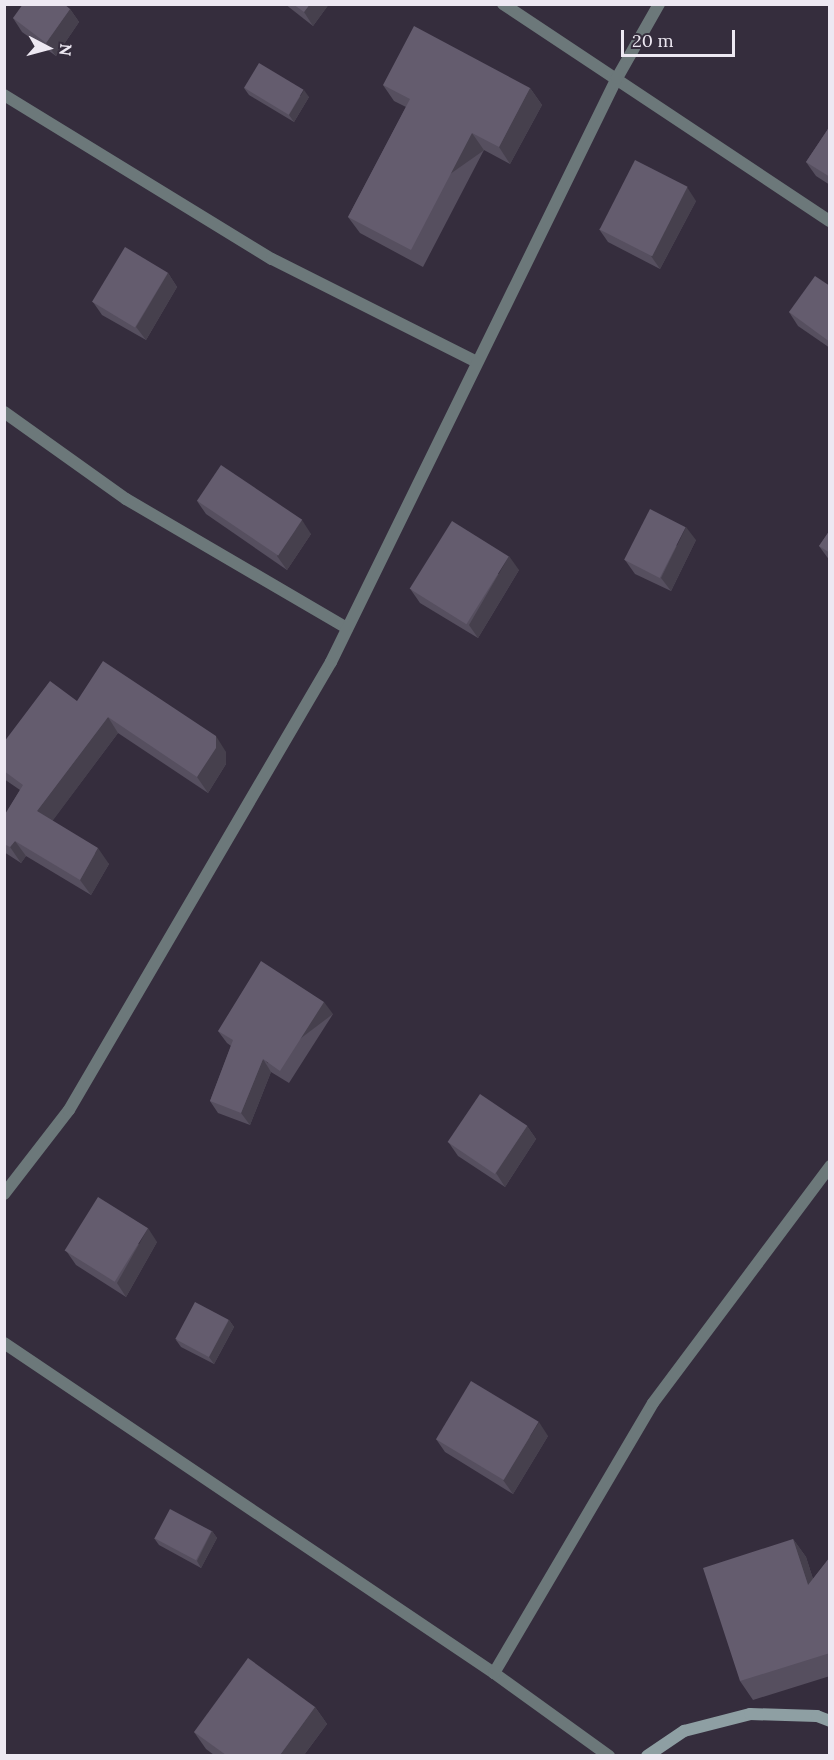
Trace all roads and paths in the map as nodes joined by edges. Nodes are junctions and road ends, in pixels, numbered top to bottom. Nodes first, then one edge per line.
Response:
1 (503, 4) edge
2 (659, 4) edge
3 (617, 78) junction
4 (4, 95) edge
5 (830, 220) edge
6 (477, 362) junction
7 (4, 412) edge
8 (347, 628) junction
9 (830, 1166) edge
10 (4, 1194) edge
11 (4, 1344) edge
12 (494, 1673) junction
13 (830, 1721) edge
14 (609, 1755) edge
15 (647, 1755) edge

1 - 3 street
2 - 3 street
3 - 5 street
3 - 6 street
4 - 6 street
6 - 8 street
7 - 8 street
8 - 10 street
9 - 12 street
11 - 12 street
12 - 14 street
13 - 15 street

